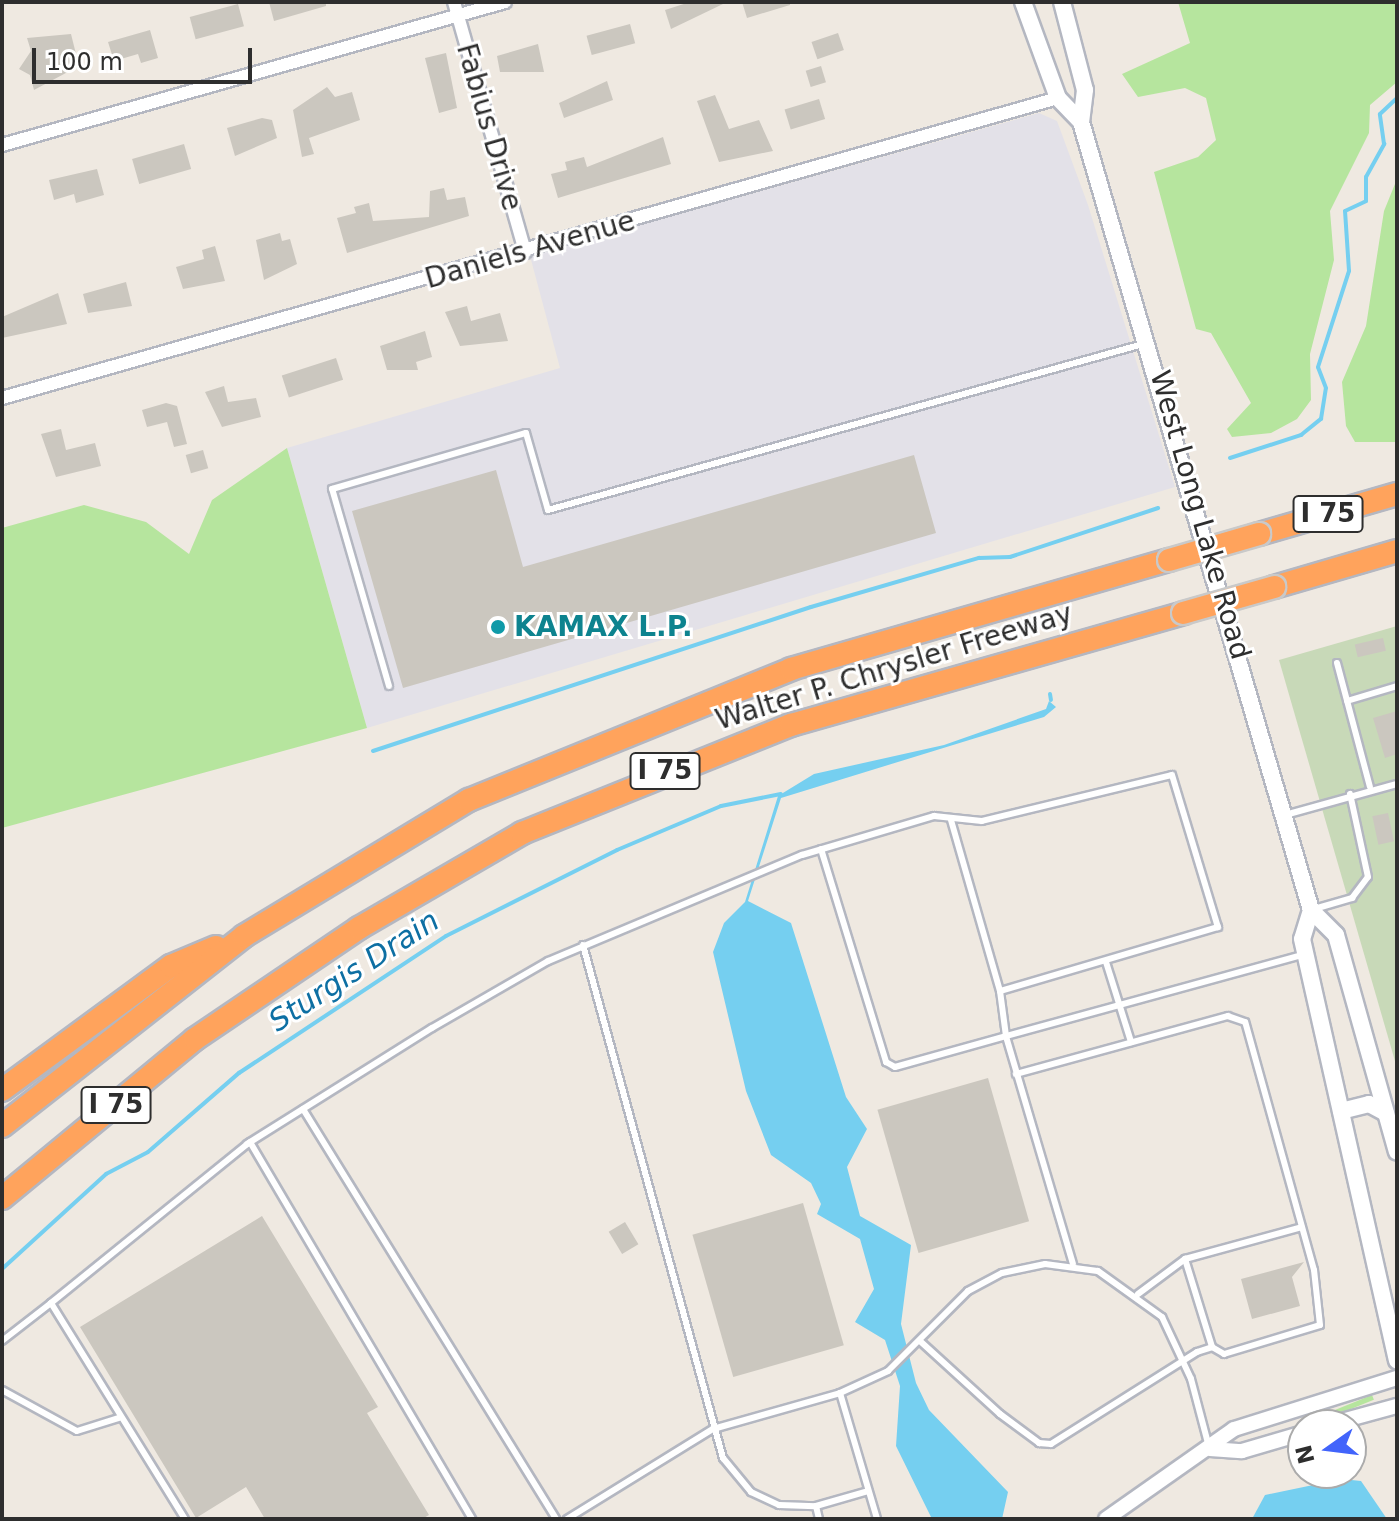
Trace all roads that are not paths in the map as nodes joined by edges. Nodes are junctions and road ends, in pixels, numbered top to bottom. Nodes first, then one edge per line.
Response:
1 (454, 2) edge
2 (505, 2) edge
3 (1023, 2) edge
4 (1062, 2) edge
5 (458, 16) junction
6 (1058, 98) junction
7 (1081, 122) junction
8 (2, 145) edge
9 (525, 252) junction
10 (1151, 342) junction
11 (2, 398) edge
12 (1397, 494) edge
13 (1397, 551) edge
14 (1337, 663) dead end
15 (389, 686) dead end
16 (1397, 686) edge
17 (1347, 701) junction
18 (1397, 784) edge
19 (1370, 787) junction
20 (1350, 794) junction
21 (1285, 815) junction
22 (951, 820) junction
23 (821, 849) junction
24 (1311, 910) junction
25 (244, 936) junction
26 (583, 945) junction
27 (1305, 954) junction
28 (1106, 962) junction
29 (1000, 991) junction
30 (1121, 1002) junction
31 (1006, 1036) junction
32 (1131, 1042) junction
33 (1016, 1074) junction
34 (2, 1090) edge
35 (303, 1109) junction
36 (1341, 1111) junction
37 (1386, 1113) junction
38 (2, 1126) edge
39 (250, 1142) junction
40 (1397, 1152) edge
41 (2, 1201) edge
42 (1302, 1227) junction
43 (1185, 1259) junction
44 (1073, 1264) junction
45 (1138, 1294) junction
46 (1383, 1299) junction
47 (51, 1303) junction
48 (1397, 1317) edge
49 (2, 1341) edge
50 (918, 1343) junction
51 (1212, 1347) junction
52 (1397, 1360) edge
53 (1184, 1361) junction
54 (1397, 1378) edge
55 (2, 1390) edge
56 (840, 1393) junction
57 (1397, 1406) edge
58 (1367, 1414) edge
59 (119, 1418) junction
60 (713, 1429) junction
61 (1287, 1438) edge
62 (1210, 1449) junction
63 (868, 1491) junction
64 (816, 1506) junction
65 (185, 1519) edge
66 (472, 1519) edge
67 (556, 1519) edge
68 (567, 1519) edge
69 (819, 1519) edge
70 (877, 1519) edge
71 (1106, 1519) edge

1 - 5 street, Fabius Drive
2 - 5 street
3 - 6 main road, West Long Lake Road
4 - 7 main road, West Long Lake Road
5 - 8 street
5 - 9 street, Fabius Drive
6 - 7 main road, West Long Lake Road
6 - 9 street, Daniels Avenue
7 - 10 main road, West Long Lake Road
9 - 11 street, Daniels Avenue
10 - 15 lane
10 - 21 main road, West Long Lake Road
12 - 25 highway, Walter P. Chrysler Freeway / I 75, bridge
13 - 41 highway, Walter P. Chrysler Freeway / I 75, bridge
14 - 17 lane
16 - 17 lane
17 - 19 lane
18 - 19 lane
19 - 20 lane
20 - 21 lane
20 - 24 lane
21 - 24 main road, West Long Lake Road
22 - 23 lane
22 - 28 lane
22 - 29 lane
23 - 26 lane
23 - 31 lane
24 - 27 main road, West Long Lake Road
24 - 37 main road, West Long Lake Road
25 - 34 highway
25 - 38 highway, Walter P. Chrysler Freeway / I 75
26 - 35 lane
26 - 60 lane
27 - 30 lane
27 - 36 main road, West Long Lake Road
28 - 29 lane
28 - 30 lane
29 - 31 lane
30 - 31 lane
30 - 32 lane
31 - 33 lane
32 - 33 lane
32 - 42 lane
33 - 44 lane
35 - 39 lane
35 - 67 lane
36 - 37 main road
36 - 46 main road, West Long Lake Road
37 - 40 main road, West Long Lake Road
39 - 47 lane
39 - 66 lane
42 - 43 lane
42 - 51 lane
43 - 45 lane
43 - 51 lane
44 - 45 lane
44 - 50 lane
45 - 53 lane
46 - 48 main road
46 - 52 main road, West Long Lake Road
47 - 49 lane
47 - 59 lane
50 - 53 lane
50 - 56 lane
51 - 53 lane
53 - 62 lane
54 - 62 street
55 - 59 lane
56 - 60 lane
56 - 63 lane
57 - 58 street
59 - 65 lane
60 - 64 lane
60 - 68 lane
61 - 62 street
62 - 71 street
63 - 64 lane
63 - 70 lane
64 - 69 lane

